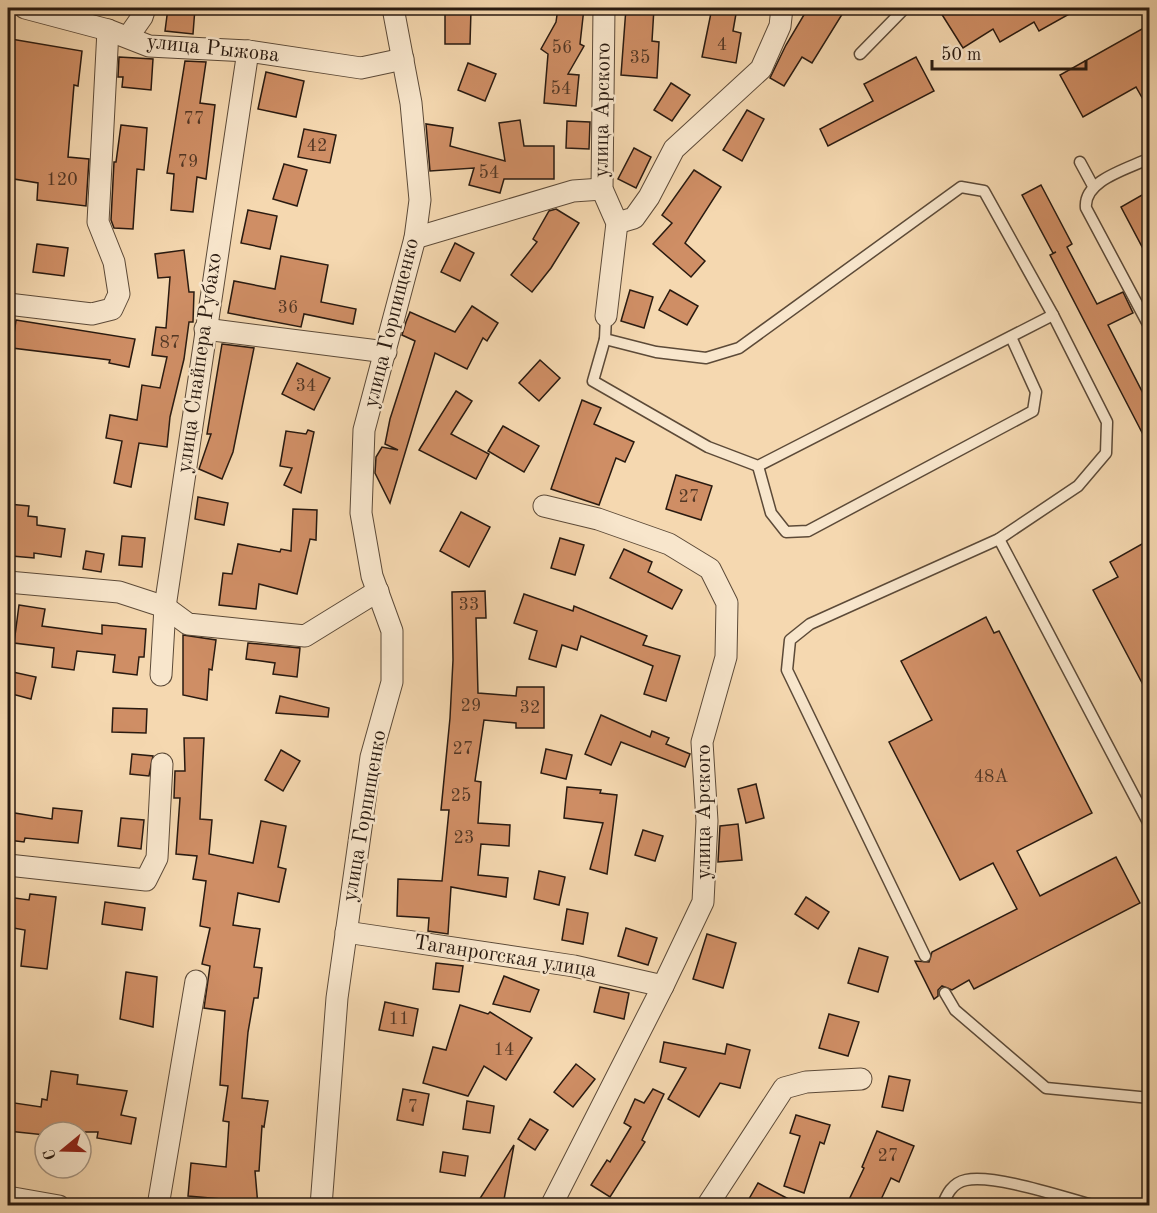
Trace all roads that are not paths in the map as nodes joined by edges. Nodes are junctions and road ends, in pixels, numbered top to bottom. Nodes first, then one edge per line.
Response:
1 (25, 8) edge
2 (145, 8) edge
3 (393, 8) edge
4 (604, 8) edge
5 (782, 8) edge
6 (905, 8) edge
7 (118, 33) junction
8 (248, 51) junction
9 (860, 54) dead end
10 (403, 59) junction
11 (1149, 158) edge
12 (1080, 162) dead end
13 (1093, 186) junction
14 (602, 189) junction
15 (617, 224) junction
16 (416, 238) junction
17 (8, 304) edge
18 (1053, 315) junction
19 (606, 316) joint
20 (1149, 328) edge
21 (205, 329) junction
22 (1011, 337) junction
23 (605, 339) junction
24 (386, 352) junction
25 (758, 466) junction
26 (544, 506) dead end
27 (999, 539) junction
28 (8, 582) edge
29 (378, 591) junction
30 (165, 608) junction
31 (161, 675) dead end
32 (162, 764) dead end
33 (1149, 826) edge
34 (8, 865) edge
35 (346, 932) junction
36 (925, 956) dead end
37 (196, 981) dead end
38 (663, 986) junction
39 (945, 993) dead end
40 (861, 1079) dead end
41 (1149, 1098) edge
42 (8, 1197) edge
43 (59, 1206) edge
44 (158, 1206) edge
45 (321, 1206) edge
46 (551, 1206) edge
47 (707, 1206) edge
48 (942, 1206) edge
49 (1096, 1206) edge

1 - 7 street, улица Рыжова
2 - 7 street
3 - 10 street, улица Горпищенко
4 - 14 street, улица Арского
5 - 15 street
6 - 9 lane
7 - 8 street, улица Рыжова
7 - 17 street
8 - 10 street, улица Рыжова
8 - 21 street, улица Снайпера Рубахо
10 - 16 street, улица Горпищенко
11 - 13 lane
12 - 13 lane
13 - 20 lane
14 - 15 street, улица Арского
14 - 16 street
15 - 19 street
16 - 24 street, улица Горпищенко
18 - 22 lane
18 - 23 lane
18 - 27 lane
19 - 23 lane
21 - 24 street
21 - 30 street, улица Снайпера Рубахо
22 - 25 lane
22 - 25 lane
23 - 25 lane
24 - 29 street, улица Горпищенко
26 - 38 street, улица Арского
27 - 33 lane
27 - 36 lane
28 - 30 street
29 - 30 street
29 - 35 street, улица Горпищенко
30 - 31 street, улица Снайпера Рубахо
32 - 34 street
35 - 38 street, Таганрогская улица
35 - 45 street, улица Горпищенко
37 - 44 street
38 - 46 street, улица Арского
39 - 41 lane
40 - 47 street
42 - 43 street
48 - 49 lane

